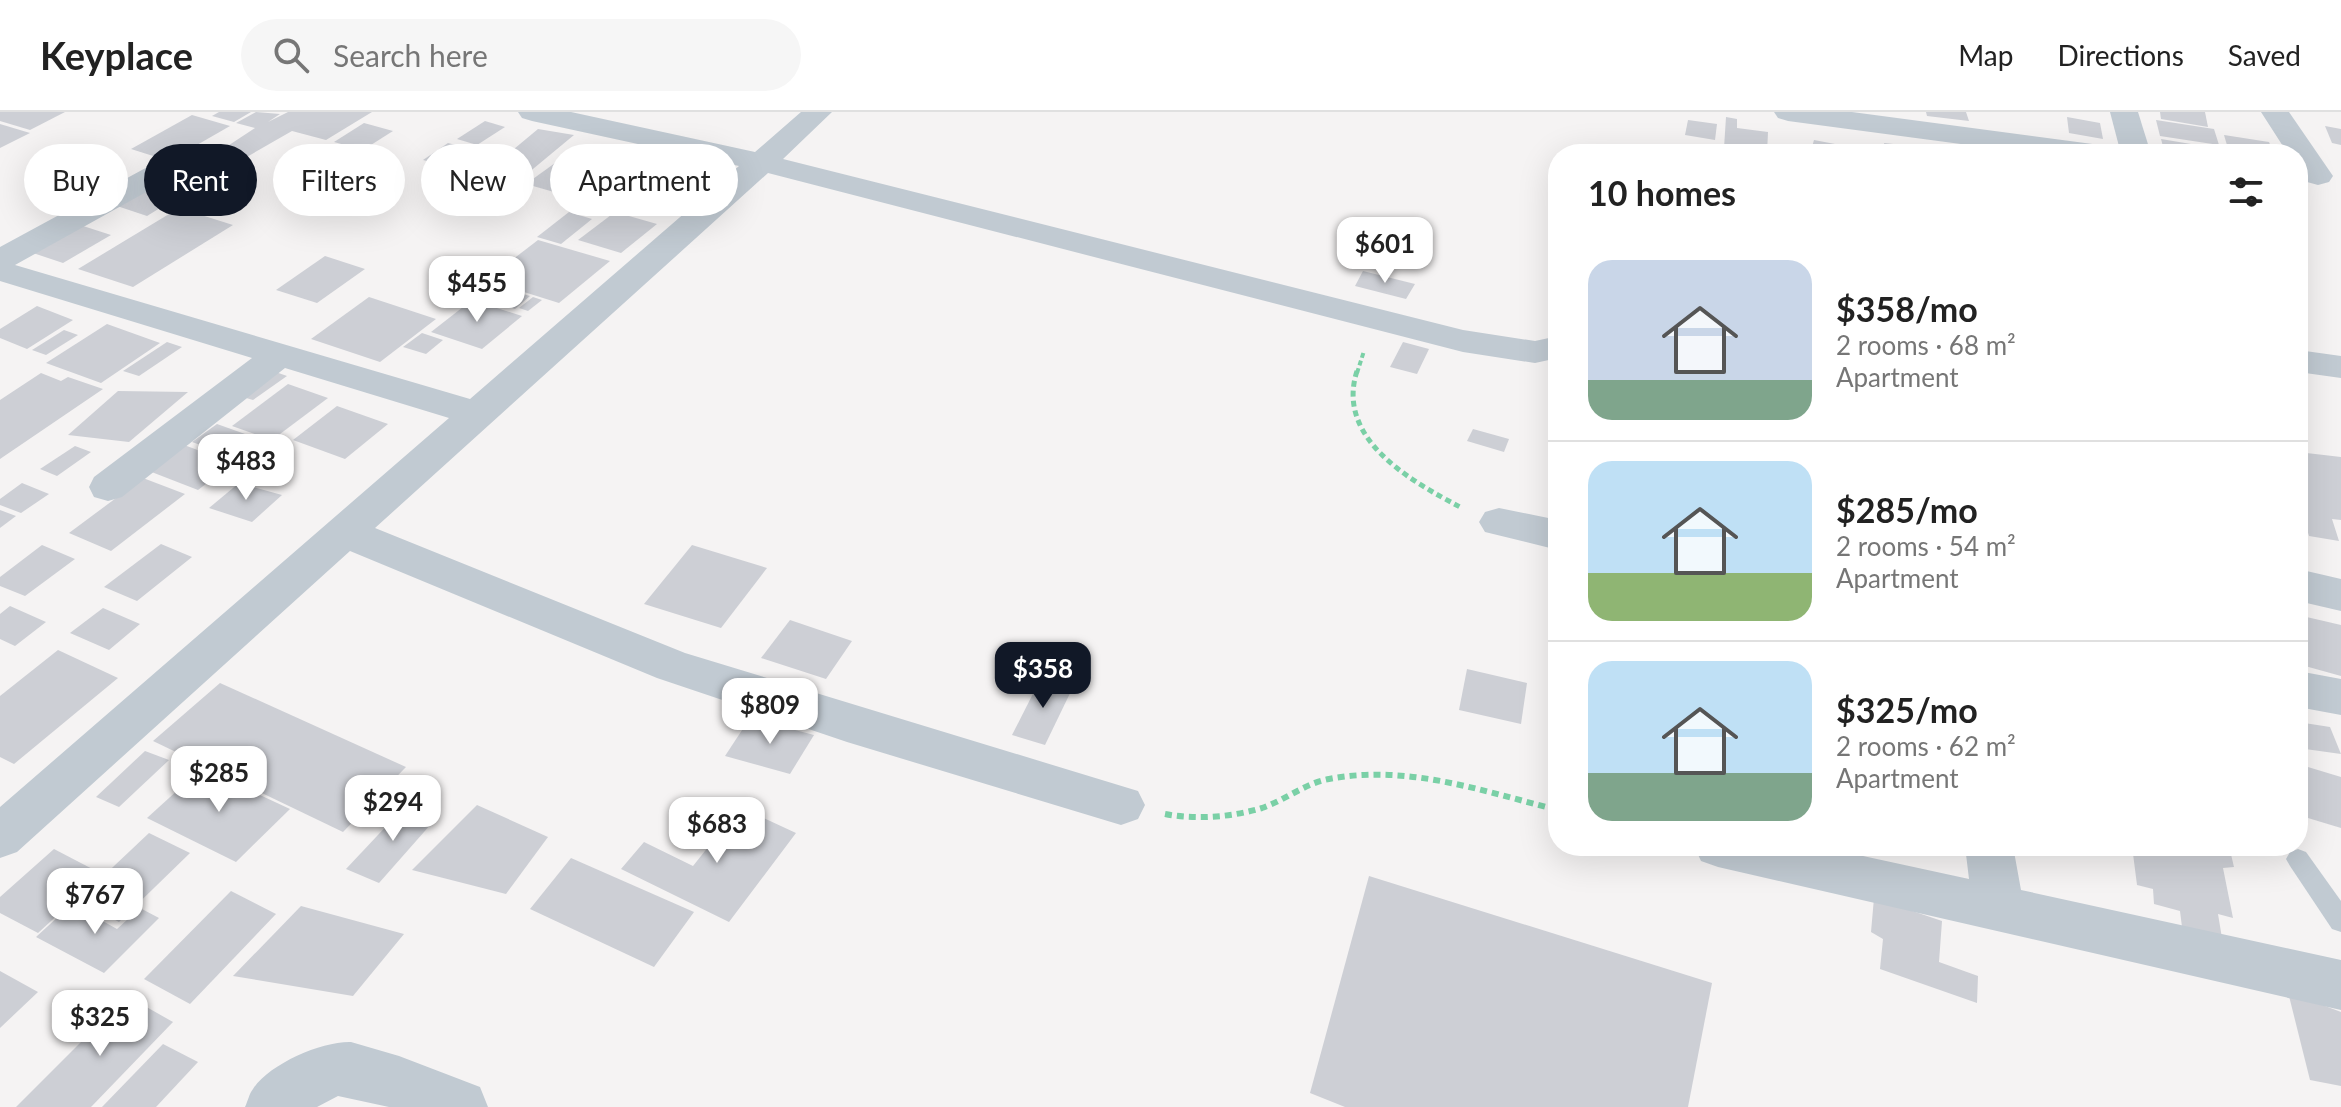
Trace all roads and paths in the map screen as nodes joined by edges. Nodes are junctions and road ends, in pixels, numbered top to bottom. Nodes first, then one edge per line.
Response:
1 (532, 112) edge
2 (818, 112) edge
3 (1788, 112) edge
4 (2124, 112) edge
5 (2275, 112) edge
6 (2026, 144) edge
7 (2133, 144) edge
8 (2297, 144) edge
9 (761, 162) junction
10 (144, 181) edge
11 (0, 260) edge
12 (0, 271) edge
13 (1378, 321) junction
14 (1548, 349) edge
15 (279, 355) junction
16 (2308, 362) edge
17 (2341, 367) edge
18 (477, 414) junction
19 (108, 487) dead end
20 (1499, 522) joint
21 (344, 532) junction
22 (1548, 533) edge
23 (2308, 587) edge
24 (2341, 595) edge
25 (2308, 691) edge
26 (2341, 697) edge
27 (1121, 805) joint
28 (1548, 807) edge
29 (0, 837) edge
30 (1762, 856) edge
31 (1991, 856) edge
32 (2298, 859) dead end
33 (1999, 910) junction
34 (2341, 921) edge
35 (2341, 985) edge
36 (273, 1107) edge
37 (460, 1107) edge

1 - 9 street
2 - 9 street
3 - 6 street
4 - 7 street
5 - 8 street
9 - 13 street
9 - 18 street
10 - 11 street
12 - 15 street
13 - 14 street
13 - 20 path
15 - 18 street
15 - 19 street
16 - 17 street
18 - 21 street
20 - 22 street
21 - 27 street
21 - 29 street
23 - 24 street
25 - 26 street
27 - 28 path
30 - 33 street
31 - 33 street
32 - 34 lane
33 - 35 street
36 - 37 street

